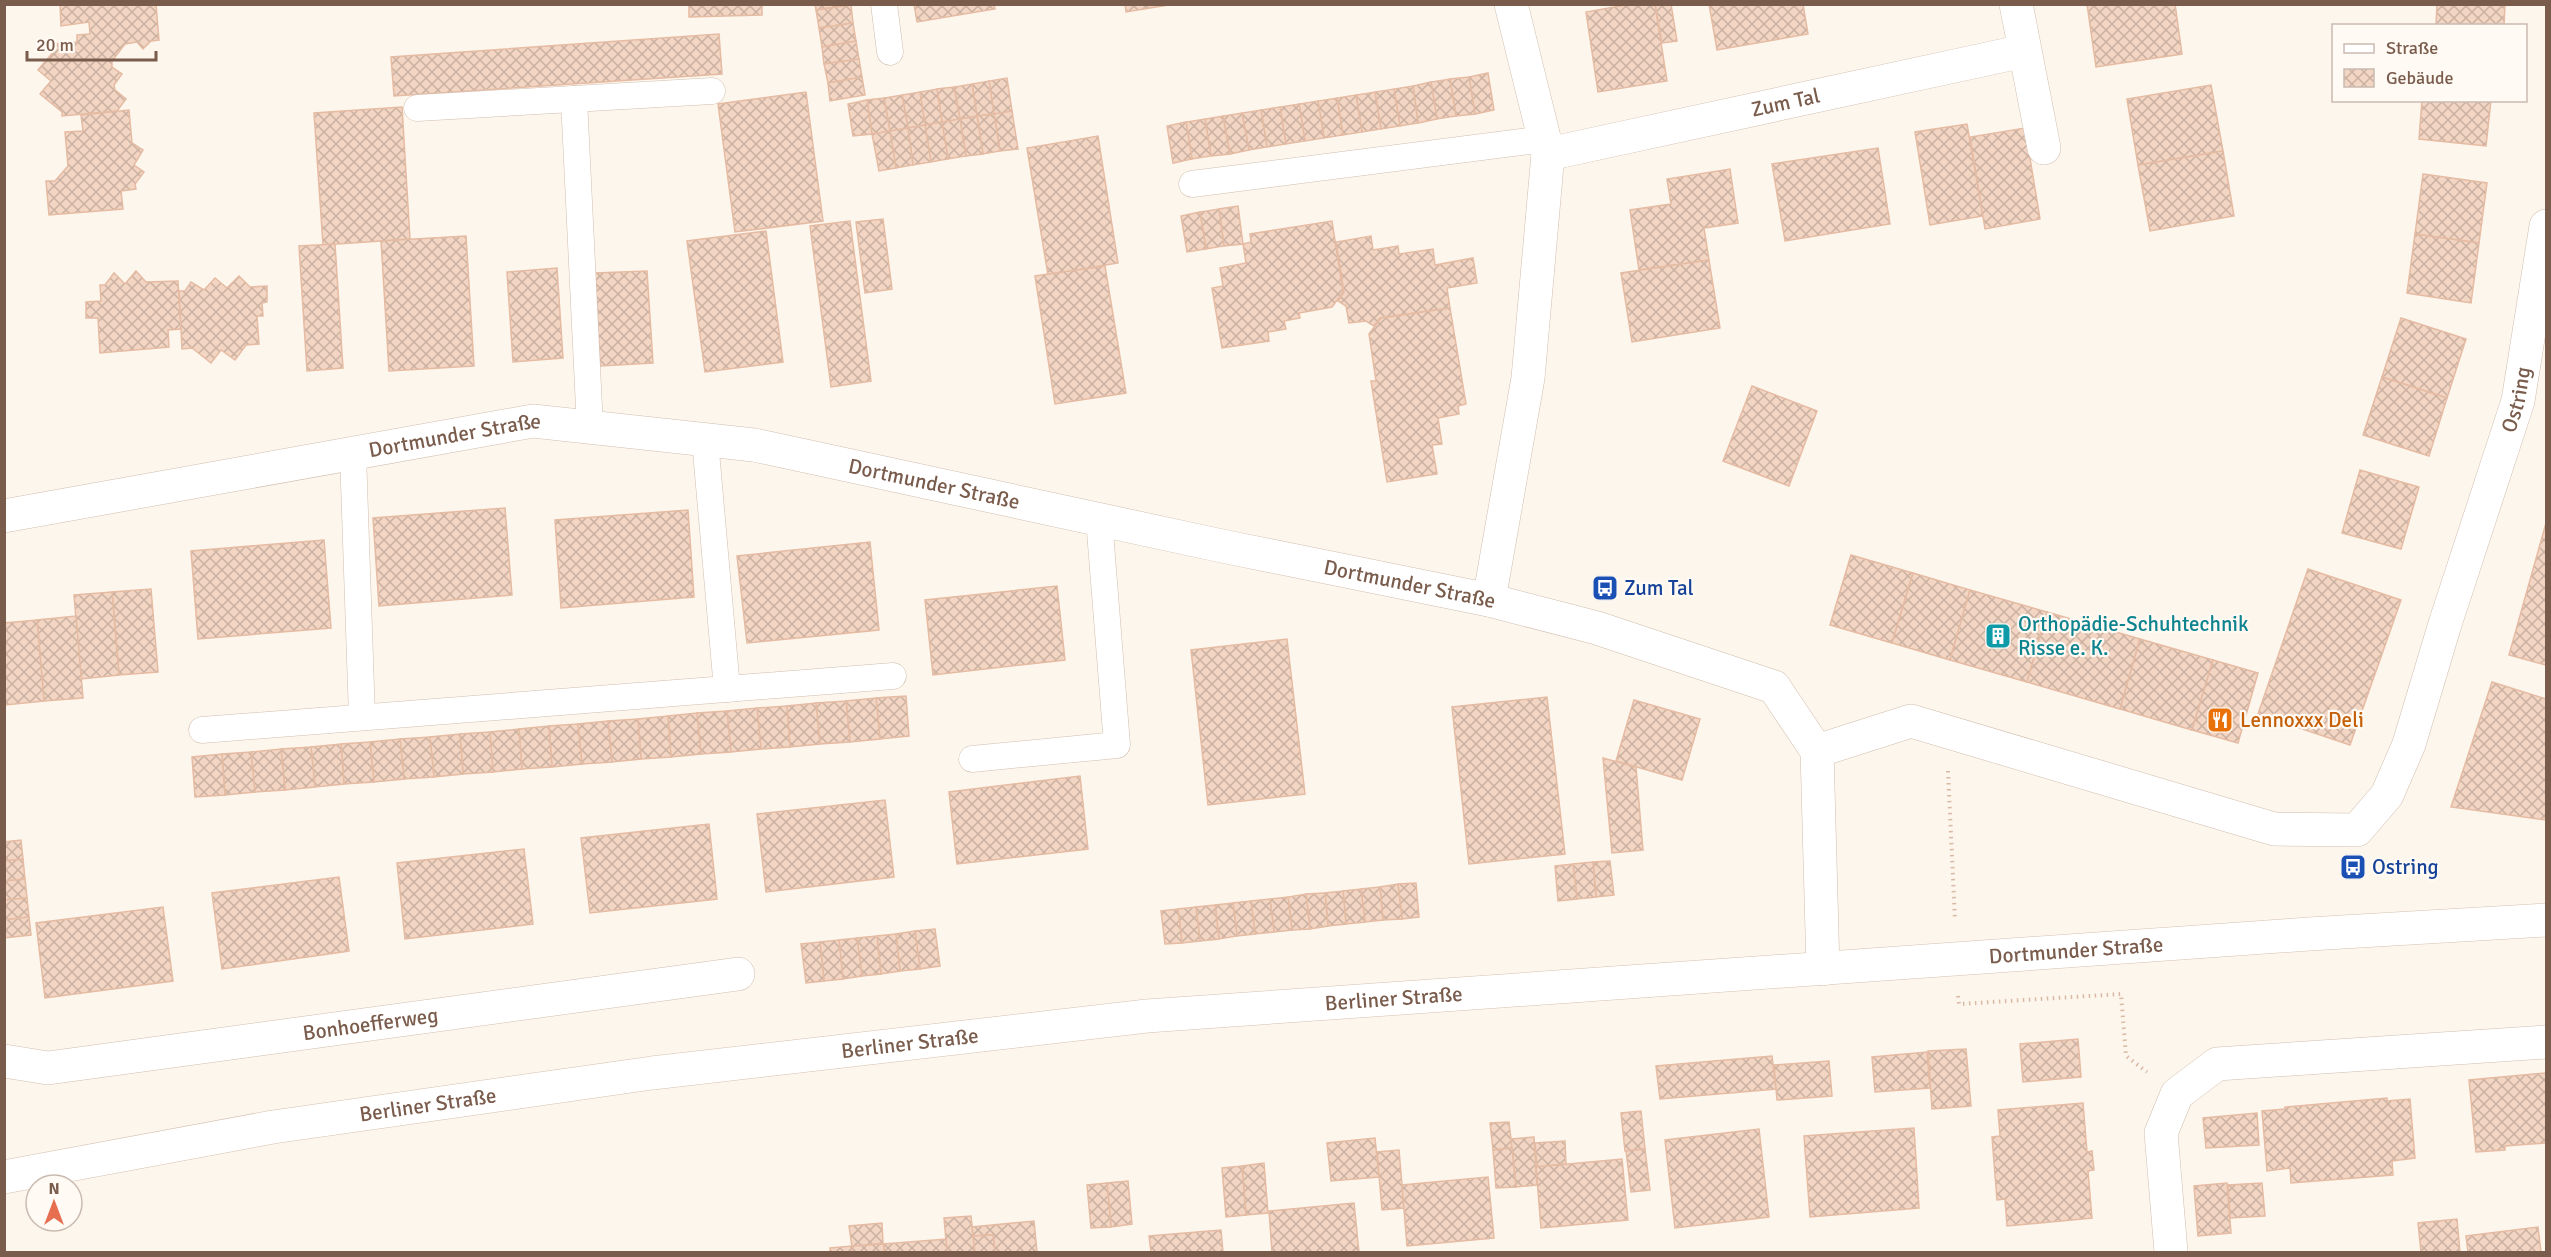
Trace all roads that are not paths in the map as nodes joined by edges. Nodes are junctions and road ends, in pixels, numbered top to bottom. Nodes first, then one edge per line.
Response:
1 (884, 4) edge
2 (1511, 4) edge
3 (2016, 4) edge
4 (2024, 51) junction
5 (890, 52) dead end
6 (712, 91) dead end
7 (574, 99) junction
8 (417, 108) dead end
9 (1546, 147) junction
10 (2044, 148) dead end
11 (1192, 184) dead end
12 (2547, 226) edge
13 (2540, 312) edge
14 (590, 428) junction
15 (705, 440) junction
16 (353, 454) junction
17 (4, 516) edge
18 (1099, 519) junction
19 (1489, 600) junction
20 (893, 676) dead end
21 (727, 689) junction
22 (363, 717) junction
23 (202, 730) dead end
24 (1817, 751) junction
25 (972, 759) dead end
26 (2547, 920) edge
27 (1823, 969) junction
28 (738, 974) dead end
29 (2547, 1041) edge
30 (4, 1061) edge
31 (4, 1177) edge
32 (2171, 1252) edge

1 - 5 lane
2 - 9 street
3 - 4 street
4 - 9 street, Zum Tal
4 - 10 street
6 - 7 lane
7 - 8 lane
7 - 14 lane
9 - 11 lane
9 - 19 street
12 - 13 street, Ostring
13 - 24 street, Ostring
14 - 15 street, Dortmunder Straße
14 - 16 street, Dortmunder Straße
15 - 18 street, Dortmunder Straße
15 - 21 lane
16 - 17 street, Dortmunder Straße
16 - 22 lane
18 - 19 street, Dortmunder Straße
18 - 25 lane
19 - 24 street, Dortmunder Straße
20 - 21 lane
21 - 22 lane
22 - 23 lane
24 - 27 street
26 - 27 street, Dortmunder Straße
27 - 31 street, Berliner Straße
28 - 30 street, Bonhoefferweg
29 - 32 street

